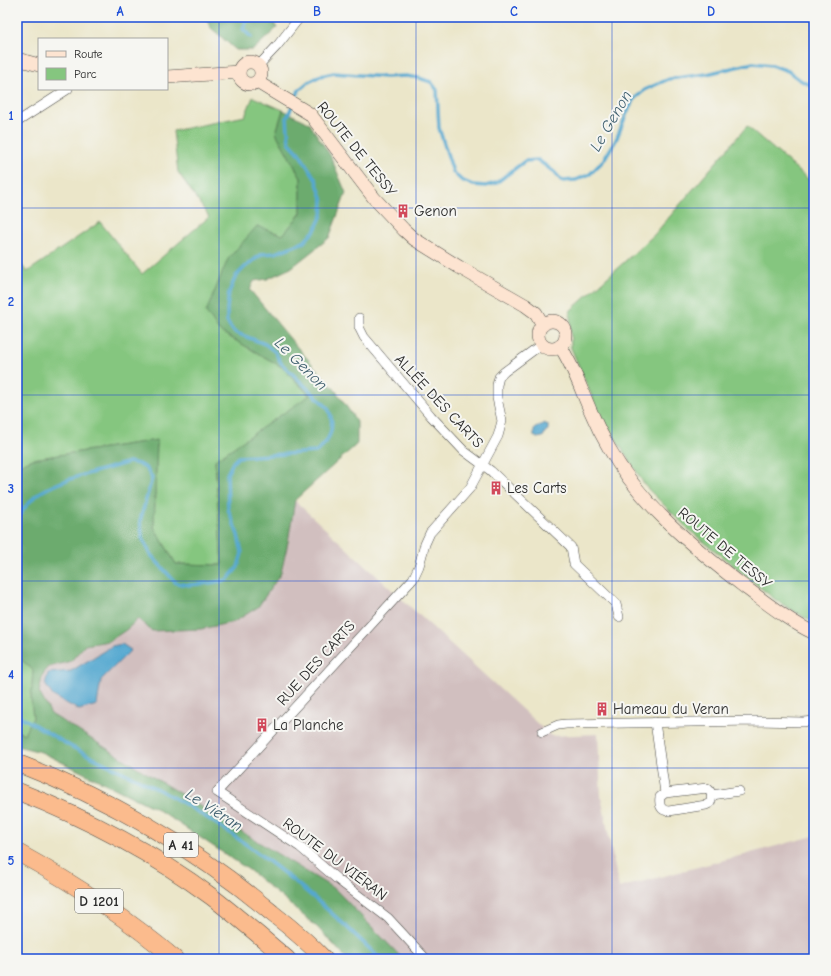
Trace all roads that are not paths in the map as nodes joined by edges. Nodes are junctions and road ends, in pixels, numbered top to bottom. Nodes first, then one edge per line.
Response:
1 (300, 17) edge
2 (17, 59) edge
3 (38, 65) edge
4 (259, 65) junction
5 (239, 72) junction
6 (168, 77) edge
7 (257, 82) junction
8 (66, 90) edge
9 (17, 122) edge
10 (359, 318) dead end
11 (543, 324) junction
12 (542, 344) junction
13 (560, 346) junction
14 (482, 464) junction
15 (619, 617) dead end
16 (814, 633) edge
17 (814, 721) edge
18 (655, 722) junction
19 (542, 732) dead end
20 (17, 763) edge
21 (17, 791) edge
22 (739, 791) dead end
23 (217, 792) joint
24 (665, 793) junction
25 (712, 795) junction
26 (17, 852) edge
27 (17, 863) edge
28 (160, 959) edge
29 (175, 959) edge
30 (287, 959) edge
31 (324, 959) edge
32 (426, 959) edge

1 - 4 street
2 - 3 street
4 - 5 street
4 - 7 street
5 - 6 street
5 - 7 street
7 - 11 street, ROUTE DE TESSY
8 - 9 street
10 - 14 street, ALLÉE DES CARTS
11 - 12 street
11 - 13 street
12 - 13 street
12 - 14 street, RUE DES CARTS
13 - 16 street, ROUTE DE TESSY
14 - 15 street, ALLÉE DES CARTS
14 - 23 street, RUE DES CARTS
17 - 18 street
18 - 19 street
18 - 24 street
20 - 31 highway, A 41
21 - 30 highway, A 41
22 - 25 street
23 - 32 street, ROUTE DU VIÉRAN
24 - 25 street
24 - 25 street
26 - 29 highway, D 1201
27 - 28 highway, D 1201

